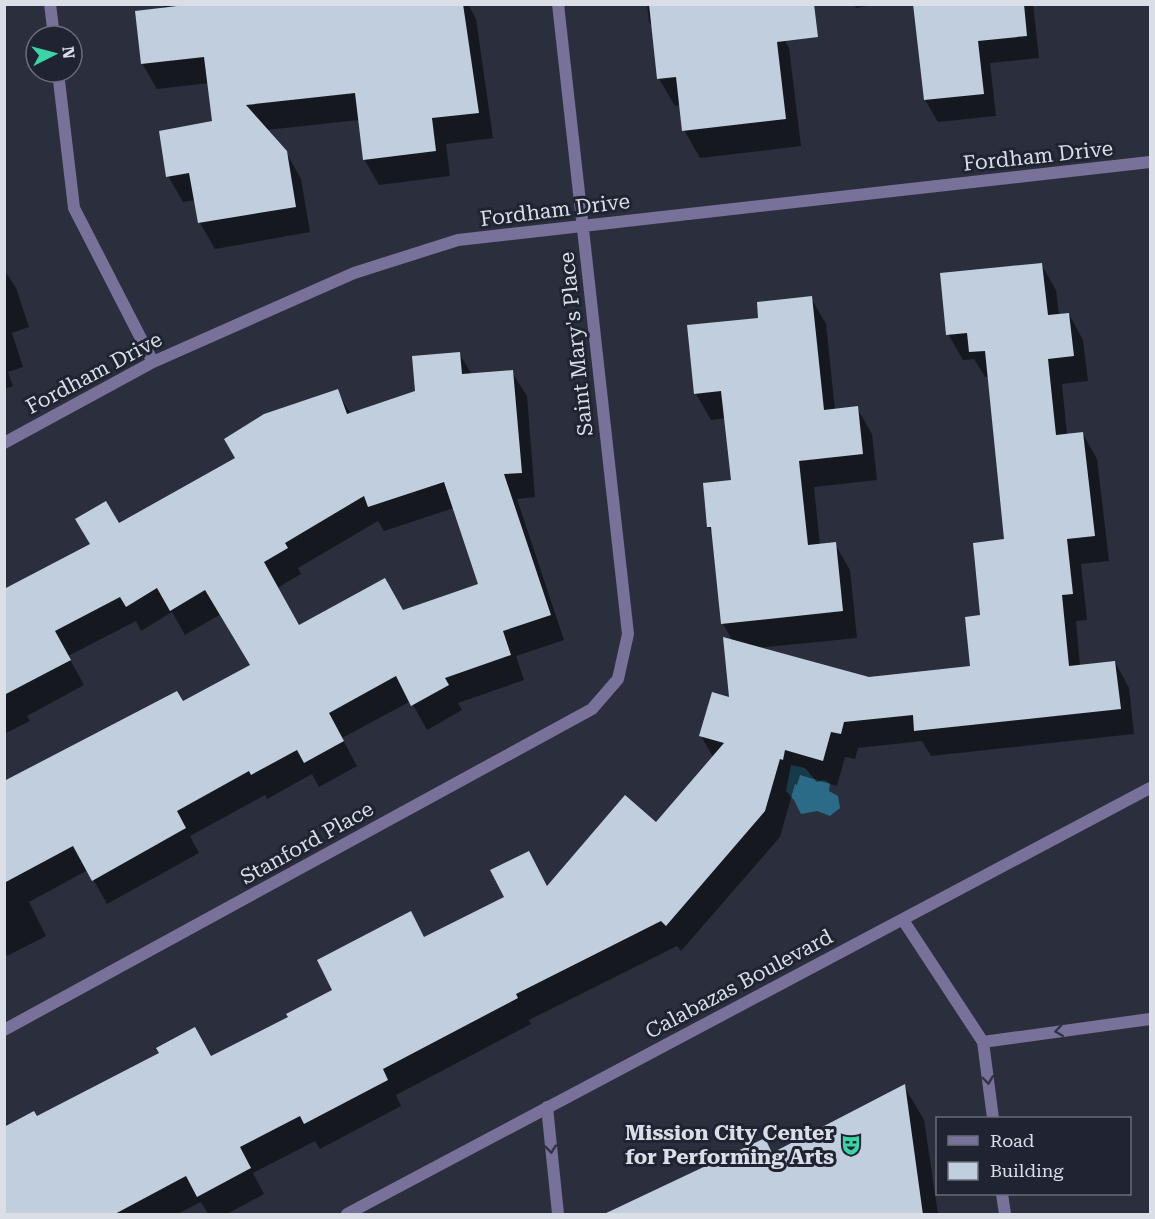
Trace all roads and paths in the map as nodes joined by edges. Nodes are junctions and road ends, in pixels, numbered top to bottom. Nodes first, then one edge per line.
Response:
1 (50, 4) edge
2 (558, 4) edge
3 (52, 24) edge
4 (59, 84) edge
5 (1150, 162) edge
6 (582, 225) junction
7 (153, 362) junction
8 (4, 443) edge
9 (618, 679) joint
10 (1150, 788) edge
11 (903, 920) junction
12 (1150, 1019) edge
13 (4, 1030) edge
14 (983, 1042) junction
15 (547, 1107) junction
16 (993, 1117) edge
17 (1002, 1195) edge
18 (346, 1215) edge
19 (558, 1215) edge
20 (1005, 1215) edge

1 - 3 street
2 - 6 street, Saint Mary's Place
4 - 7 street
5 - 6 street, Fordham Drive
6 - 7 street, Fordham Drive
6 - 9 street, Saint Mary's Place
7 - 8 street, Fordham Drive
9 - 13 street, Stanford Place
10 - 11 street, Calabazas Boulevard
11 - 14 street
11 - 15 street, Calabazas Boulevard
12 -> 14 street
14 -> 16 street
15 - 18 street, Calabazas Boulevard
15 -> 19 street
17 - 20 street

